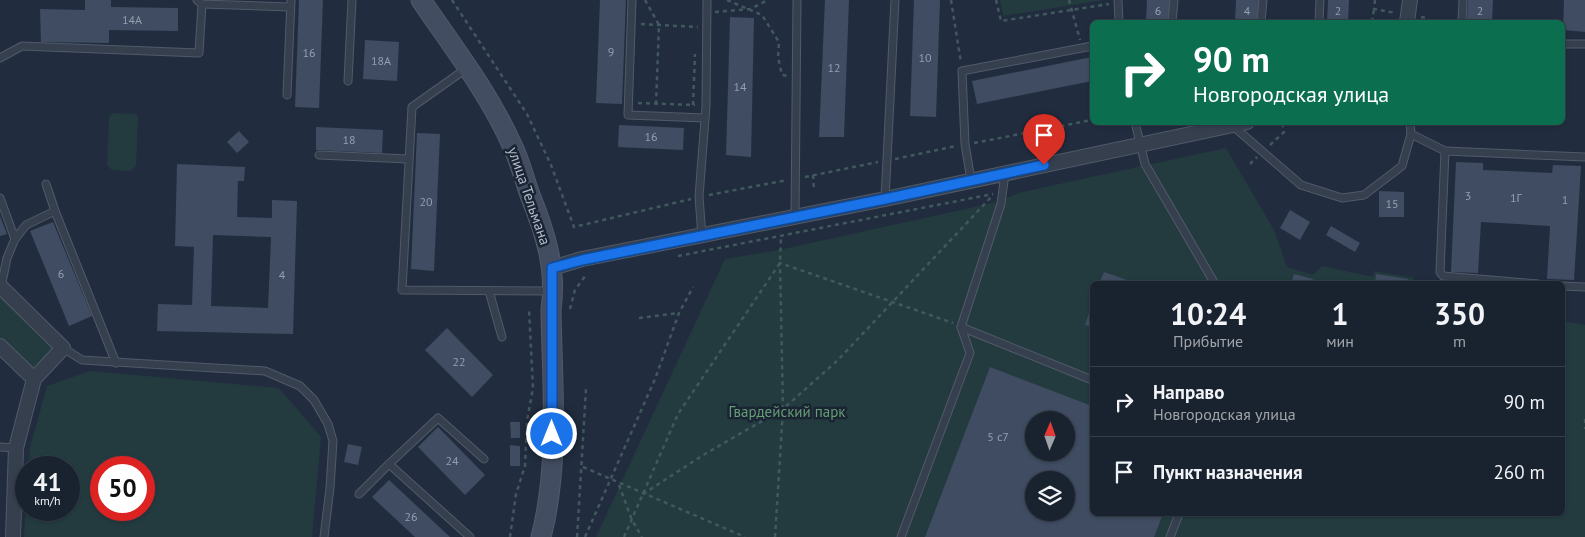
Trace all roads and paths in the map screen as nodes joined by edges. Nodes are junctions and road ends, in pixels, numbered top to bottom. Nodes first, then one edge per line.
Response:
1 (352, 0) edge
2 (421, 0) edge
3 (452, 0) edge
4 (632, 0) edge
5 (645, 0) edge
6 (707, 0) edge
7 (726, 0) edge
8 (768, 0) edge
9 (797, 0) edge
10 (895, 0) edge
11 (950, 0) edge
12 (996, 0) edge
13 (1069, 0) edge
14 (1174, 0) edge
15 (1263, 0) edge
16 (1320, 0) edge
17 (1410, 0) edge
18 (1463, 0) edge
19 (1118, 1) edge
20 (200, 2) edge
21 (290, 4) edge
22 (750, 9) junction
23 (1374, 9) dead end
24 (1071, 10) junction
25 (706, 12) junction
26 (1119, 20) edge
27 (1172, 20) edge
28 (1262, 20) edge
29 (1319, 20) edge
30 (1372, 20) edge
31 (1407, 20) edge
32 (1462, 20) edge
33 (632, 23) junction
34 (659, 25) junction
35 (697, 26) junction
36 (707, 27) junction
37 (696, 36) dead end
38 (1565, 44) edge
39 (1585, 44) edge
40 (696, 46) dead end
41 (1090, 46) edge
42 (1082, 47) junction
43 (0, 58) edge
44 (467, 68) junction
45 (962, 71) junction
46 (798, 76) junction
47 (348, 81) dead end
48 (287, 95) dead end
49 (629, 102) junction
50 (656, 104) junction
51 (693, 105) junction
52 (706, 106) junction
53 (705, 118) junction
54 (1090, 120) edge
55 (1136, 125) edge
56 (1235, 125) edge
57 (1241, 125) edge
58 (1410, 125) edge
59 (1411, 134) junction
60 (965, 144) junction
61 (1139, 145) junction
62 (1445, 151) junction
63 (319, 155) dead end
64 (1585, 157) edge
65 (408, 159) junction
66 (888, 160) junction
67 (1006, 173) junction
68 (813, 175) junction
69 (794, 179) junction
70 (970, 180) junction
71 (46, 184) dead end
72 (814, 191) dead end
73 (699, 197) junction
74 (0, 198) edge
75 (885, 199) junction
76 (55, 211) junction
77 (795, 216) junction
78 (702, 236) junction
79 (781, 236) junction
80 (15, 239) junction
81 (678, 256) dead end
82 (780, 262) junction
83 (552, 268) junction
84 (586, 275) dead end
85 (1213, 281) edge
86 (1502, 281) edge
87 (0, 286) edge
88 (1565, 286) edge
89 (693, 287) dead end
90 (1585, 287) edge
91 (489, 291) junction
92 (554, 291) junction
93 (893, 303) junction
94 (530, 309) dead end
95 (570, 309) dead end
96 (679, 313) junction
97 (639, 318) dead end
98 (961, 327) junction
99 (502, 337) dead end
100 (0, 346) edge
101 (63, 348) junction
102 (116, 363) junction
103 (34, 379) junction
104 (1090, 379) edge
105 (586, 389) dead end
106 (782, 409) junction
107 (1585, 419) edge
108 (1585, 429) edge
109 (0, 447) edge
110 (16, 448) junction
111 (484, 459) dead end
112 (389, 464) junction
113 (582, 467) junction
114 (611, 479) junction
115 (619, 484) junction
116 (359, 494) dead end
117 (642, 494) junction
118 (1178, 516) edge
119 (632, 520) junction
120 (13, 537) edge
121 (324, 537) edge
122 (470, 537) edge
123 (510, 537) edge
124 (540, 537) edge
125 (577, 537) edge
126 (585, 537) edge
127 (624, 537) edge
128 (642, 537) edge
129 (745, 537) edge
130 (774, 537) edge
131 (901, 537) edge
132 (1170, 537) edge

1 - 47 lane
2 - 44 main road, улица Тельмана
3 - 73 path
4 - 33 lane
5 - 34 path
6 - 25 lane
7 - 22 path
8 - 22 path
9 - 46 lane
10 - 66 lane
11 - 45 path
12 - 24 path
13 - 24 path
14 - 27 lane
15 - 28 lane
16 - 29 lane
17 - 31 street
18 - 32 lane
19 - 24 path
19 - 26 lane
20 - 21 lane
20 - 43 lane
21 - 48 lane
22 - 25 path
22 - 46 path
23 - 30 path
24 - 42 path
25 - 35 path
25 - 36 lane
33 - 34 path
33 - 49 lane
34 - 35 path
34 - 50 path
35 - 36 path
35 - 37 path
36 - 52 lane
38 - 39 lane
40 - 51 path
41 - 42 lane
42 - 45 lane
44 - 65 lane
44 - 83 main road, улица Тельмана
45 - 60 lane
46 - 69 lane
49 - 50 path
49 - 53 lane
50 - 51 path
51 - 52 path
52 - 53 lane
53 - 73 lane
54 - 60 path
55 - 61 lane
56 - 61 street
57 - 59 lane
58 - 59 lane
59 - 62 lane
60 - 66 path
60 - 70 lane
61 - 67 street
61 - 85 lane
62 - 64 lane
62 - 86 lane
63 - 65 lane
65 - 91 lane
66 - 68 path
66 - 75 lane
67 - 70 street
67 - 98 lane
68 - 69 path
68 - 72 path
69 - 73 path
69 - 77 lane
70 - 75 street
71 - 76 lane
73 - 78 lane
74 - 80 lane
75 - 77 street
76 - 80 lane
76 - 102 lane
77 - 78 street
78 - 83 street
79 - 81 path
79 - 82 path
79 - 93 path
80 - 87 lane
82 - 93 path
82 - 106 path
82 - 117 path
83 - 92 main road, улица Тельмана
84 - 95 path
87 - 101 street
88 - 90 lane
89 - 96 path
91 - 92 lane
91 - 99 lane
92 - 124 main road, улица Тельмана
93 - 98 path
93 - 106 path
94 - 123 path
96 - 97 path
96 - 114 path
98 - 104 lane
98 - 131 lane
100 - 103 street
101 - 102 lane
101 - 103 street
102 - 121 lane
103 - 110 street
105 - 113 path
106 - 117 path
106 - 130 path
107 - 108 path
109 - 110 lane
110 - 120 street
111 - 112 lane
112 - 116 lane
112 - 122 lane
113 - 114 path
113 - 125 path
114 - 115 path
114 - 126 path
115 - 117 path
115 - 119 path
117 - 119 path
117 - 129 path
118 - 132 lane
119 - 127 path
119 - 128 path

